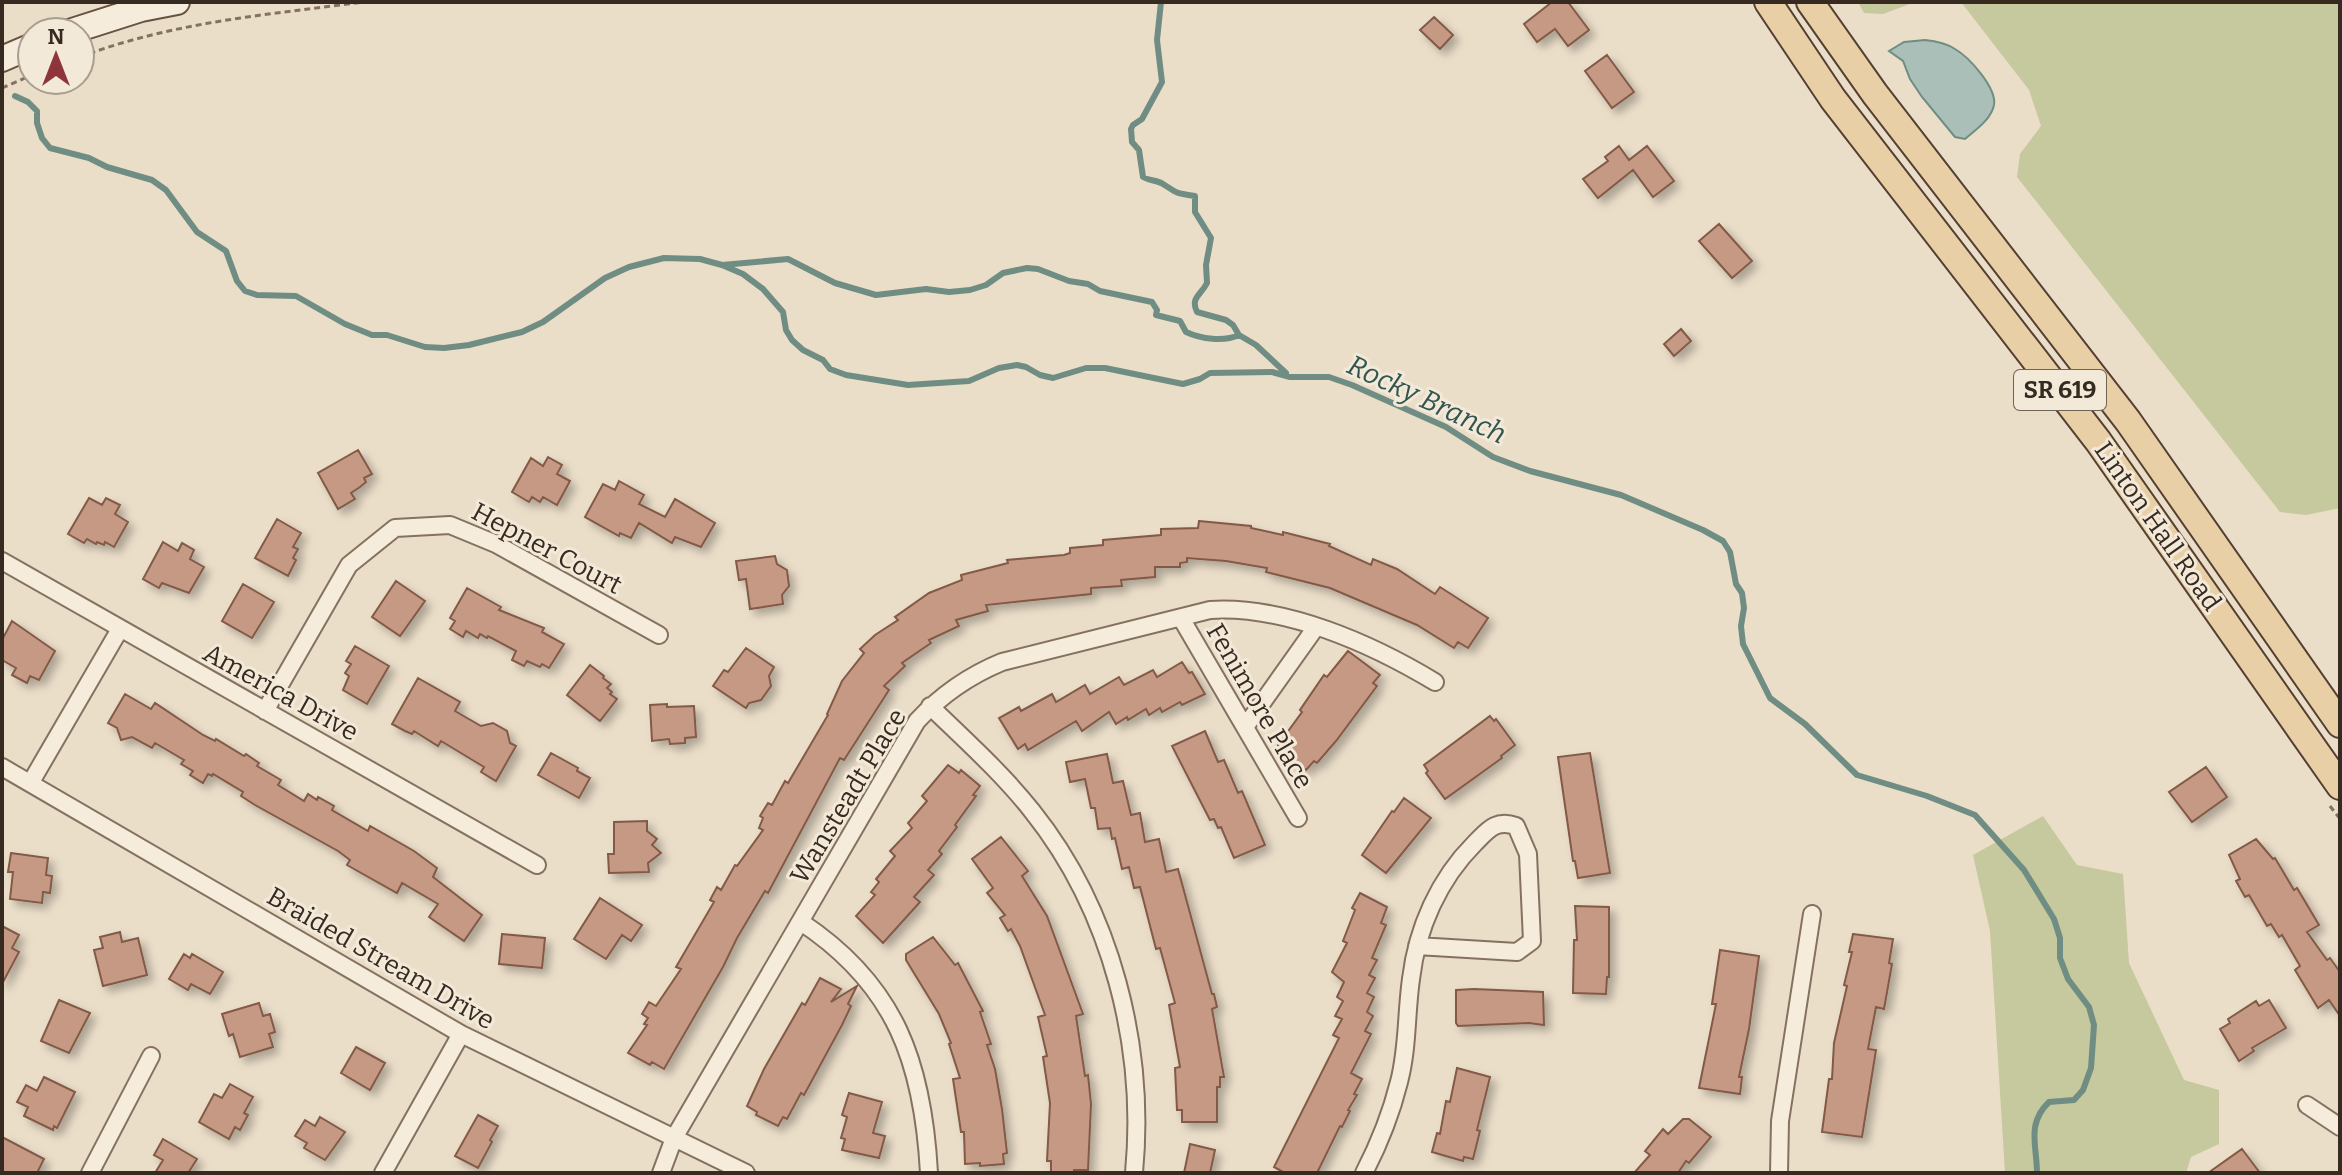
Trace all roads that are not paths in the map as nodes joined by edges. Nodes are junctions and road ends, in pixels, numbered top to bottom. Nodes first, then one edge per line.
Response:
1 (177, 2) edge
2 (1768, 2) edge
3 (1810, 2) edge
4 (96, 23) edge
5 (2, 561) edge
6 (1181, 618) junction
7 (1316, 627) junction
8 (120, 629) junction
9 (659, 635) dead end
10 (1435, 682) dead end
11 (930, 706) junction
12 (265, 711) junction
13 (2340, 724) edge
14 (1245, 727) junction
15 (2, 767) edge
16 (31, 782) junction
17 (2340, 786) edge
18 (1298, 818) dead end
19 (537, 865) dead end
20 (1812, 914) dead end
21 (801, 922) junction
22 (1417, 946) junction
23 (461, 1034) junction
24 (151, 1056) dead end
25 (2307, 1105) dead end
26 (2340, 1127) edge
27 (674, 1138) junction
28 (1775, 1172) edge
29 (90, 1173) edge
30 (383, 1173) edge
31 (661, 1173) edge
32 (746, 1173) edge
33 (929, 1173) edge
34 (1134, 1173) edge
35 (1364, 1173) edge

1 - 4 main road
2 - 17 main road, Linton Hall Road / SR 619
3 - 13 main road, Linton Hall Road / SR 619
5 - 8 street, America Drive
6 - 7 street, Wansteadt Place
6 - 11 street, Wansteadt Place
6 - 14 street, Fenimore Place
7 - 10 street, Wansteadt Place
7 - 14 street
8 - 12 street, America Drive
8 - 16 street
9 - 12 street, Hepner Court
11 - 21 street, Wansteadt Place
11 - 34 street
12 - 19 street, America Drive
14 - 18 street, Fenimore Place
15 - 16 street, Braided Stream Drive
16 - 23 street, Braided Stream Drive
20 - 28 street
21 - 27 street, Wansteadt Place
21 - 33 street
22 - 22 street
22 - 35 street
23 - 27 street, Braided Stream Drive
23 - 30 street
24 - 29 street
25 - 26 street
27 - 31 street, Wansteadt Place
27 - 32 street, Braided Stream Drive

